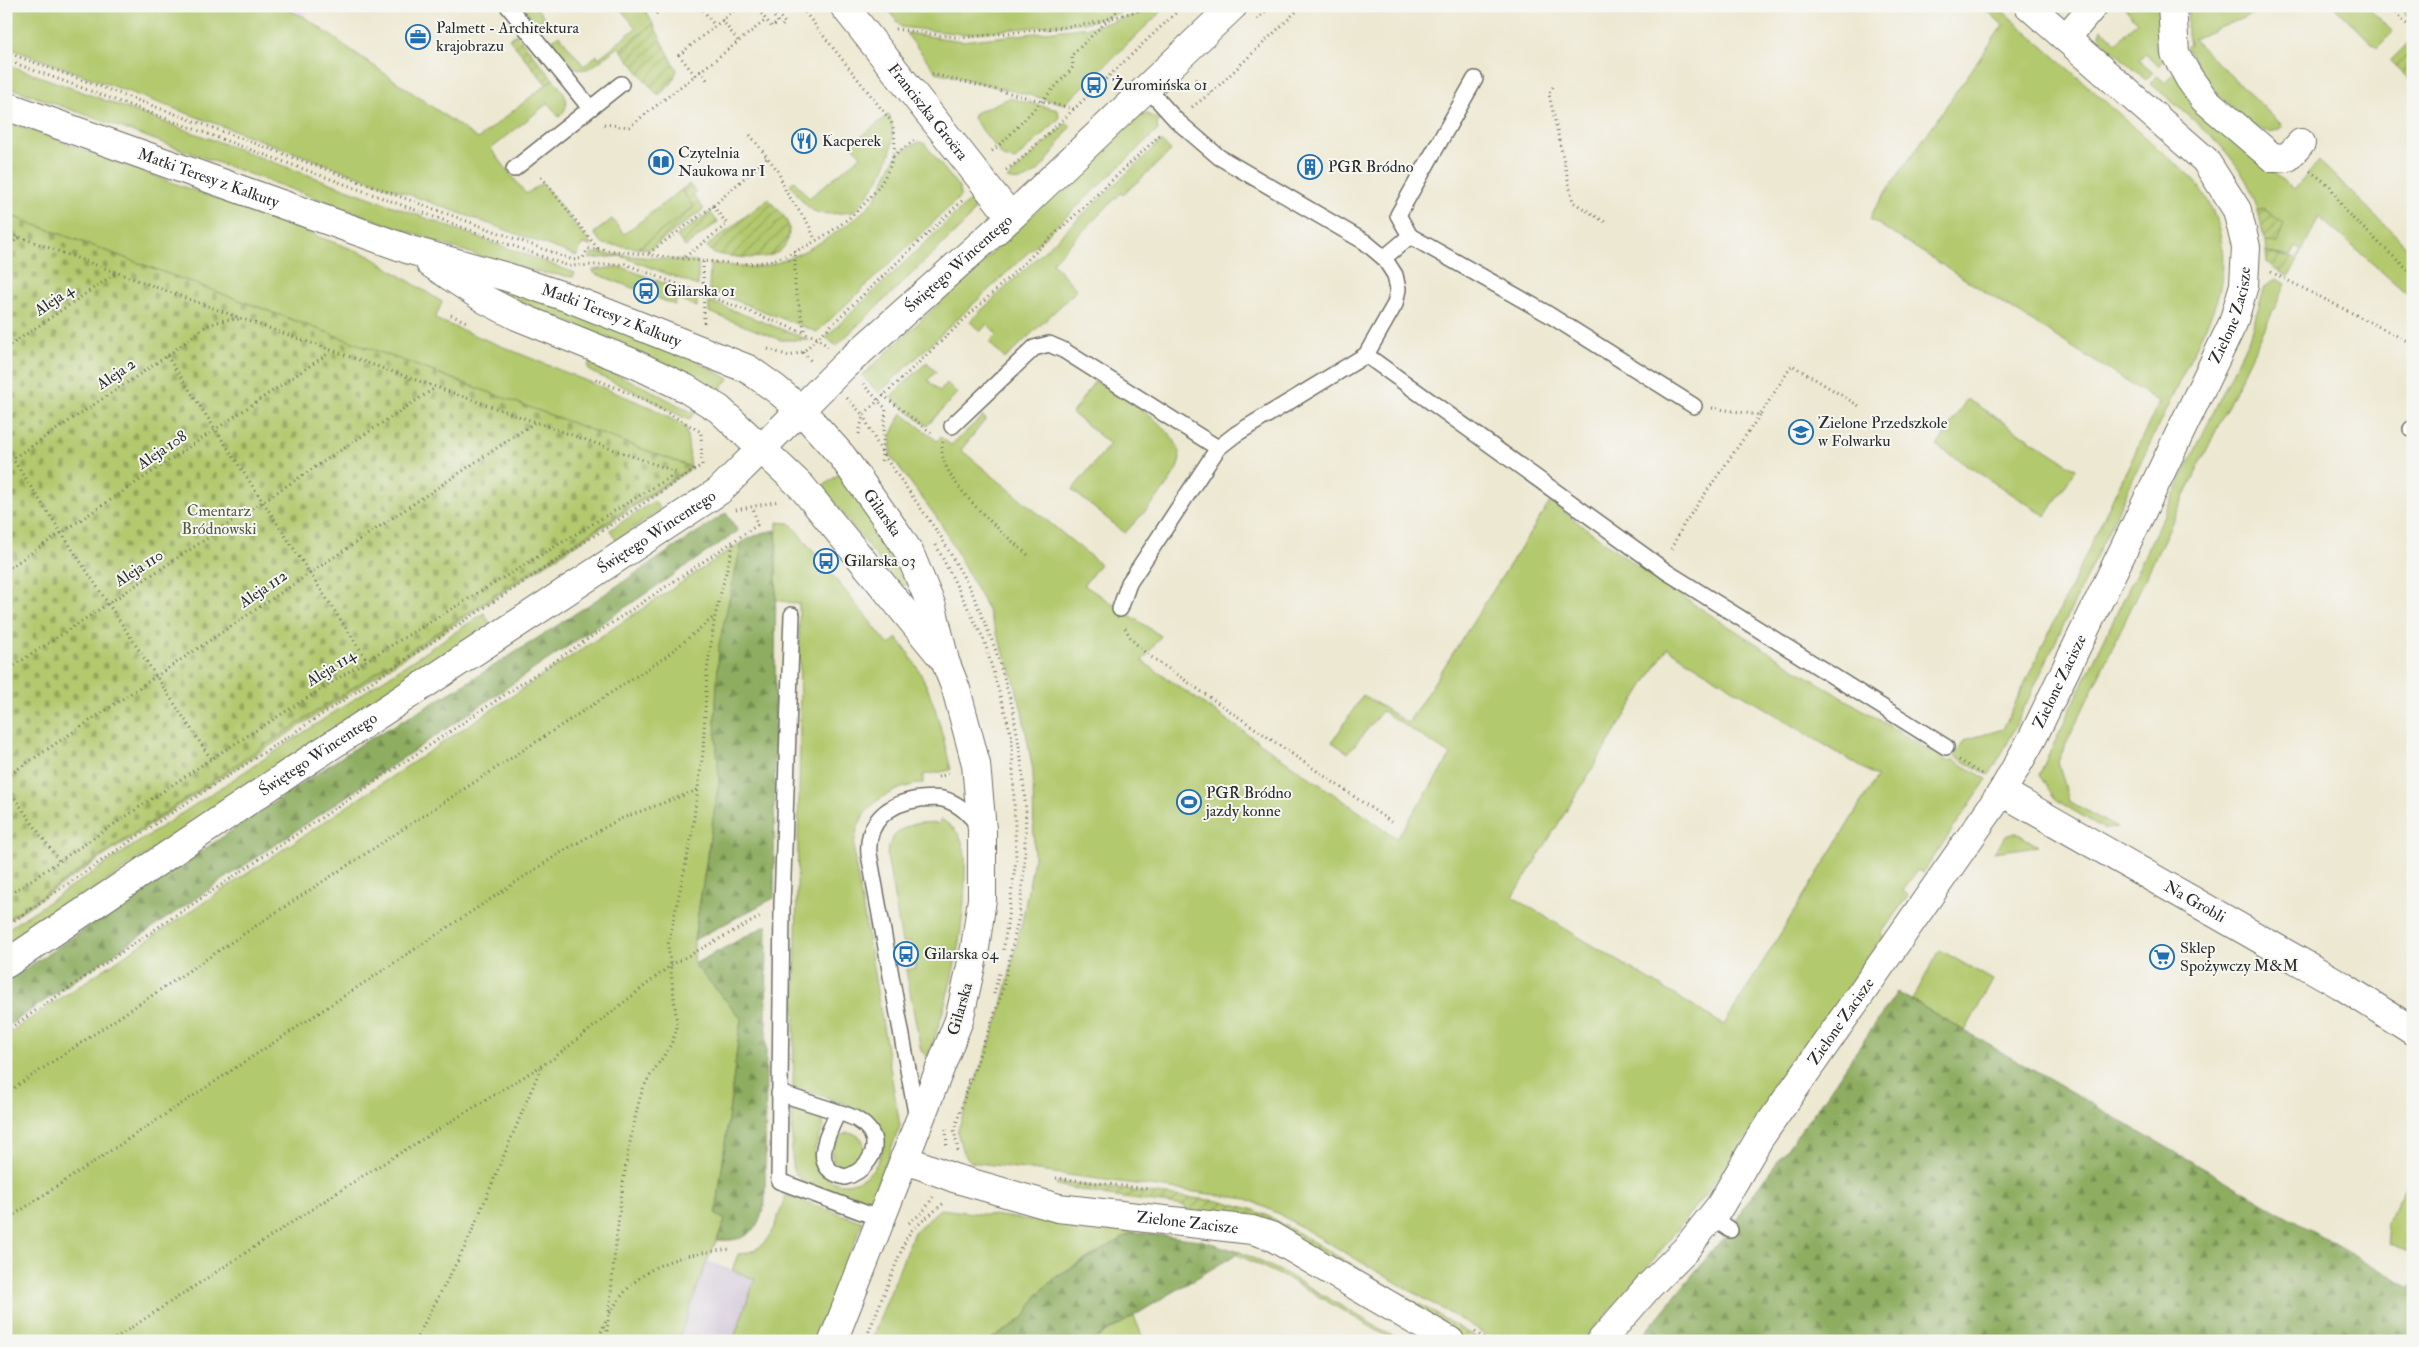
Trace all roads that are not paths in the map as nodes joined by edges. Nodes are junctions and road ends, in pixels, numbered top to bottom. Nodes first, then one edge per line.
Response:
1 (508, 6) edge
2 (844, 6) edge
3 (1233, 6) edge
4 (2029, 6) edge
5 (2093, 6) edge
6 (2172, 6) edge
7 (2066, 38) junction
8 (1474, 78) dead end
9 (621, 84) dead end
10 (1146, 88) junction
11 (6, 106) edge
12 (590, 108) junction
13 (2296, 149) road end
14 (514, 169) dead end
15 (1010, 217) junction
16 (1410, 236) junction
17 (410, 250) junction
18 (1384, 258) junction
19 (1366, 355) junction
20 (1694, 406) dead end
21 (800, 409) junction
22 (952, 426) road end
23 (762, 448) junction
24 (1218, 448) junction
25 (1120, 608) road end
26 (792, 615) dead end
27 (945, 661) junction
28 (1946, 747) road end
29 (1996, 786) junction
30 (982, 830) junction
31 (6, 964) edge
32 (2413, 1031) edge
33 (779, 1093) junction
34 (838, 1112) dead end
35 (918, 1125) junction
36 (904, 1159) junction
37 (881, 1219) junction
38 (833, 1341) edge
39 (1450, 1341) edge
40 (1601, 1341) edge

1 - 12 lane
2 - 15 street, Franciszka Groëra
3 - 10 street, Świętego Wincentego
4 - 7 street, Zielone Zacisze
5 - 7 street
6 - 13 street
7 - 29 street, Zielone Zacisze
8 - 16 lane
9 - 12 lane
10 - 15 street, Świętego Wincentego
10 - 18 lane
11 - 17 street, Matki Teresy z Kalkuty
12 - 14 lane
15 - 21 street, Świętego Wincentego
16 - 18 lane
16 - 20 lane
17 - 21 street, Matki Teresy z Kalkuty
17 - 23 street, Matki Teresy z Kalkuty
18 - 19 lane
19 - 24 lane
19 - 28 lane
21 - 23 street, Świętego Wincentego
21 - 27 street, Gilarska
22 - 24 lane
23 - 27 street, Gilarska
23 - 31 street, Świętego Wincentego
24 - 25 lane
26 - 33 lane
27 - 30 street, Gilarska
29 - 32 street, Na Grobli
29 - 40 street, Zielone Zacisze
30 - 35 street, Gilarska
30 - 35 lane
33 - 34 lane
33 - 37 lane
35 - 36 street, Gilarska
36 - 37 street, Gilarska
36 - 39 street, Zielone Zacisze
37 - 38 street, Gilarska

